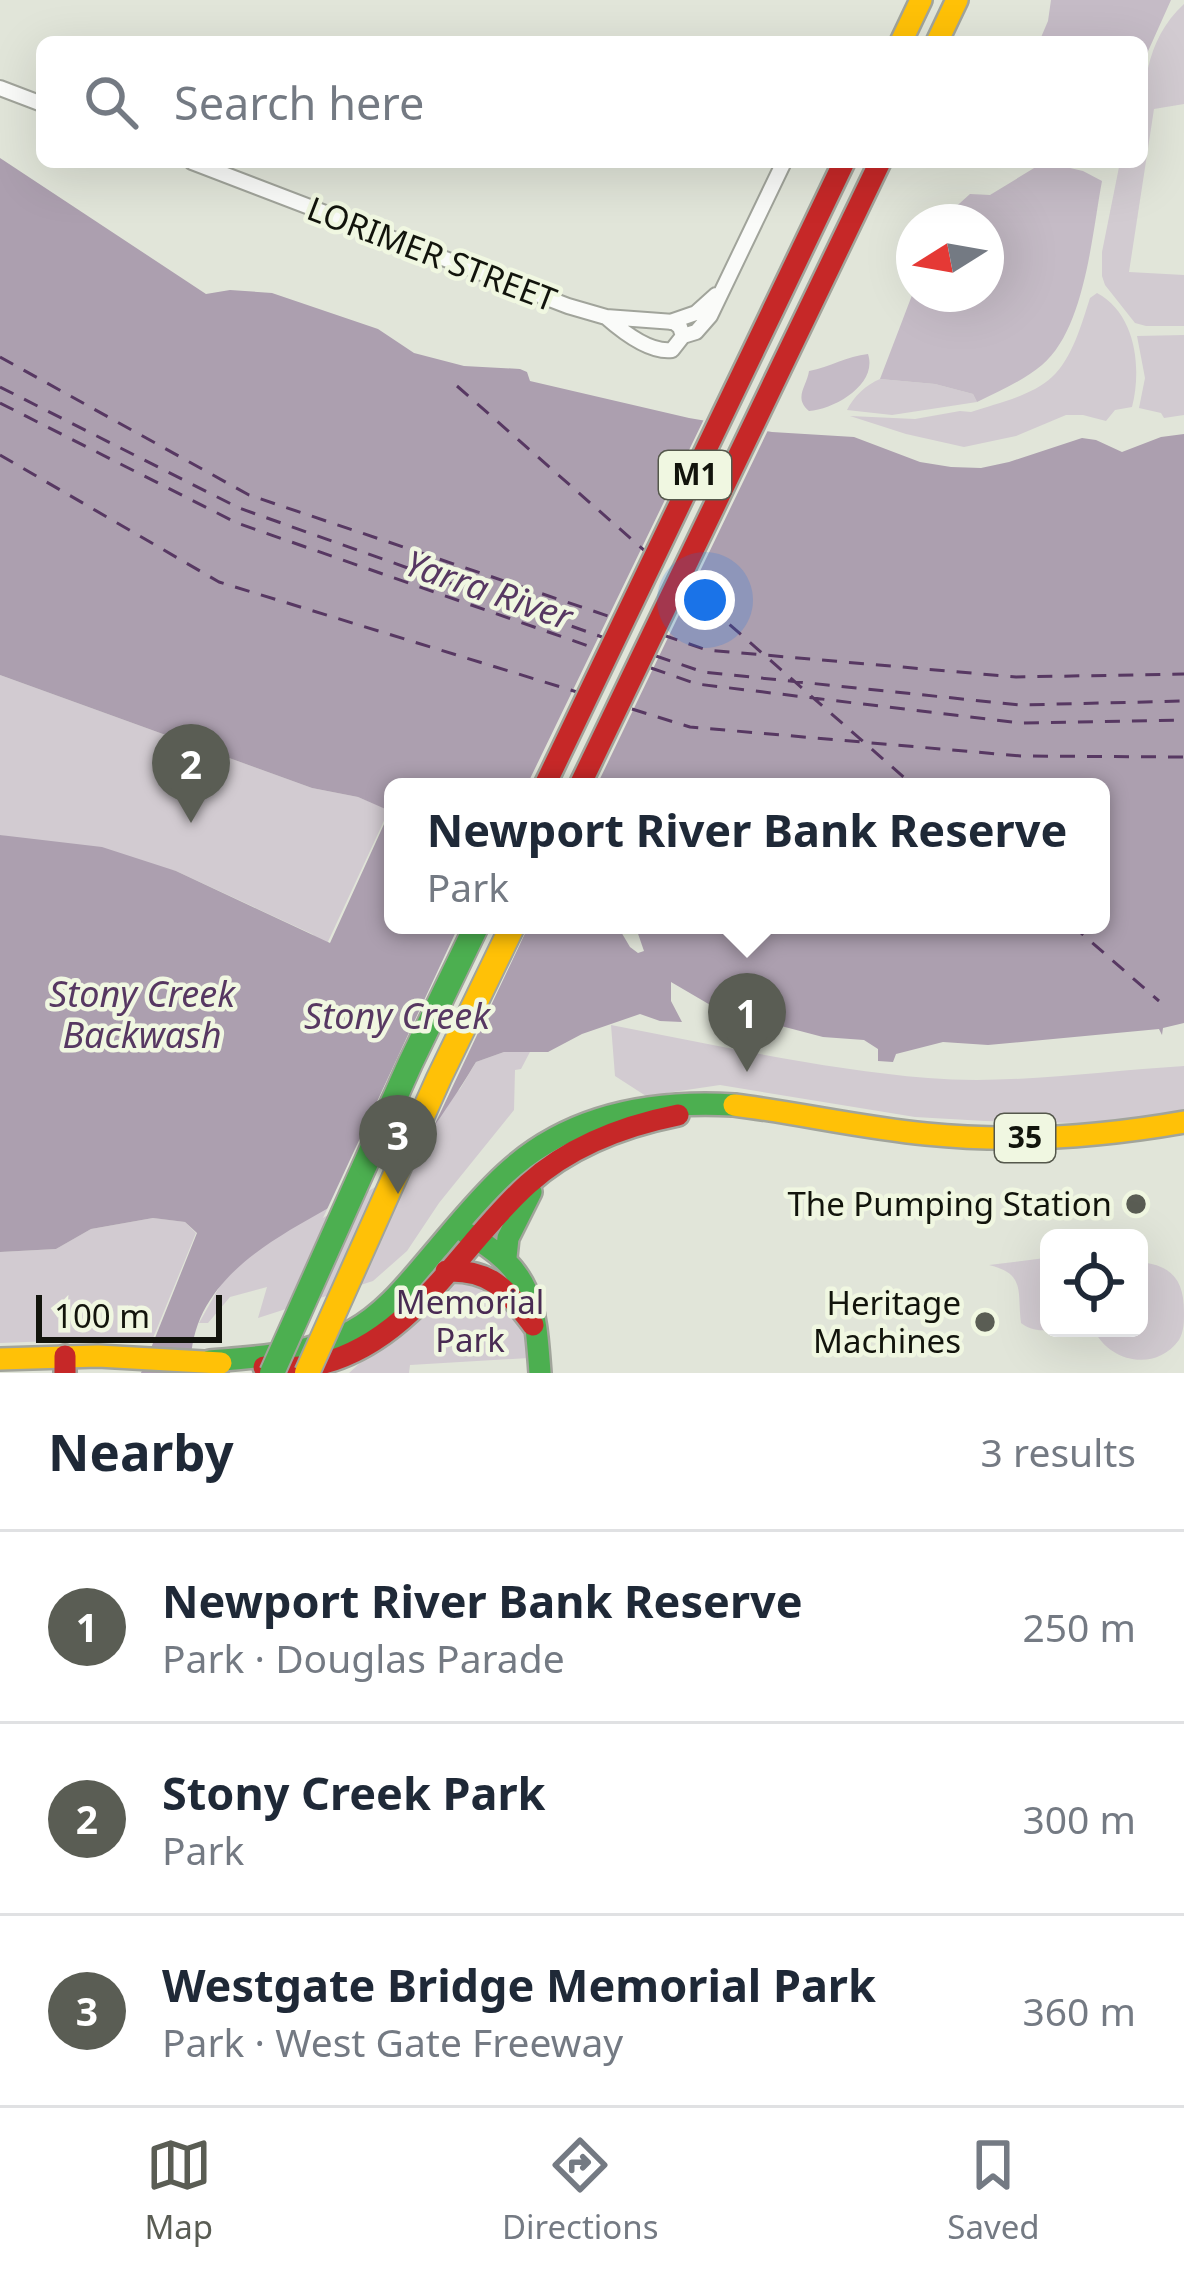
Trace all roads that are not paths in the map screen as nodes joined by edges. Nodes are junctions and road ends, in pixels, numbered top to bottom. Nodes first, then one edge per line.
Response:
1 (921, 0) edge
2 (957, 0) edge
3 (904, 36) edge
4 (940, 36) edge
5 (0, 88) edge
6 (36, 102) edge
7 (207, 168) edge
8 (781, 168) edge
9 (841, 168) edge
10 (877, 168) edge
11 (720, 290) junction
12 (606, 317) junction
13 (670, 322) junction
14 (683, 336) junction
15 (548, 778) edge
16 (583, 778) edge
17 (473, 934) edge
18 (509, 934) edge
19 (753, 1110) junction
20 (1184, 1122) edge
21 (558, 1162) junction
22 (466, 1238) junction
23 (506, 1257) junction
24 (446, 1271) junction
25 (535, 1330) junction
26 (0, 1359) edge
27 (202, 1361) junction
28 (65, 1365) edge
29 (272, 1373) edge
30 (307, 1373) edge
31 (540, 1373) edge

1 - 3 main road
2 - 4 main road
5 - 6 street
7 - 12 street, LORIMER STREET
8 - 11 street
9 - 15 main road, M1
10 - 16 main road, M1
11 - 13 street
11 - 14 street
12 - 13 street, LORIMER STREET
12 - 14 street, LORIMER STREET
13 - 14 street
17 - 29 main road, bridge
18 - 30 main road, bridge
19 - 20 main road, 35
19 - 21 main road, 35
19 - 22 main road, 35
21 - 22 main road, 35
21 - 23 main road
22 - 23 main road
22 - 24 main road, 35
22 - 25 main road
22 - 27 main road, 35
23 - 25 main road
24 - 25 main road
24 - 27 main road, 35
25 - 31 main road
26 - 28 main road, 35
27 - 28 main road, 35

